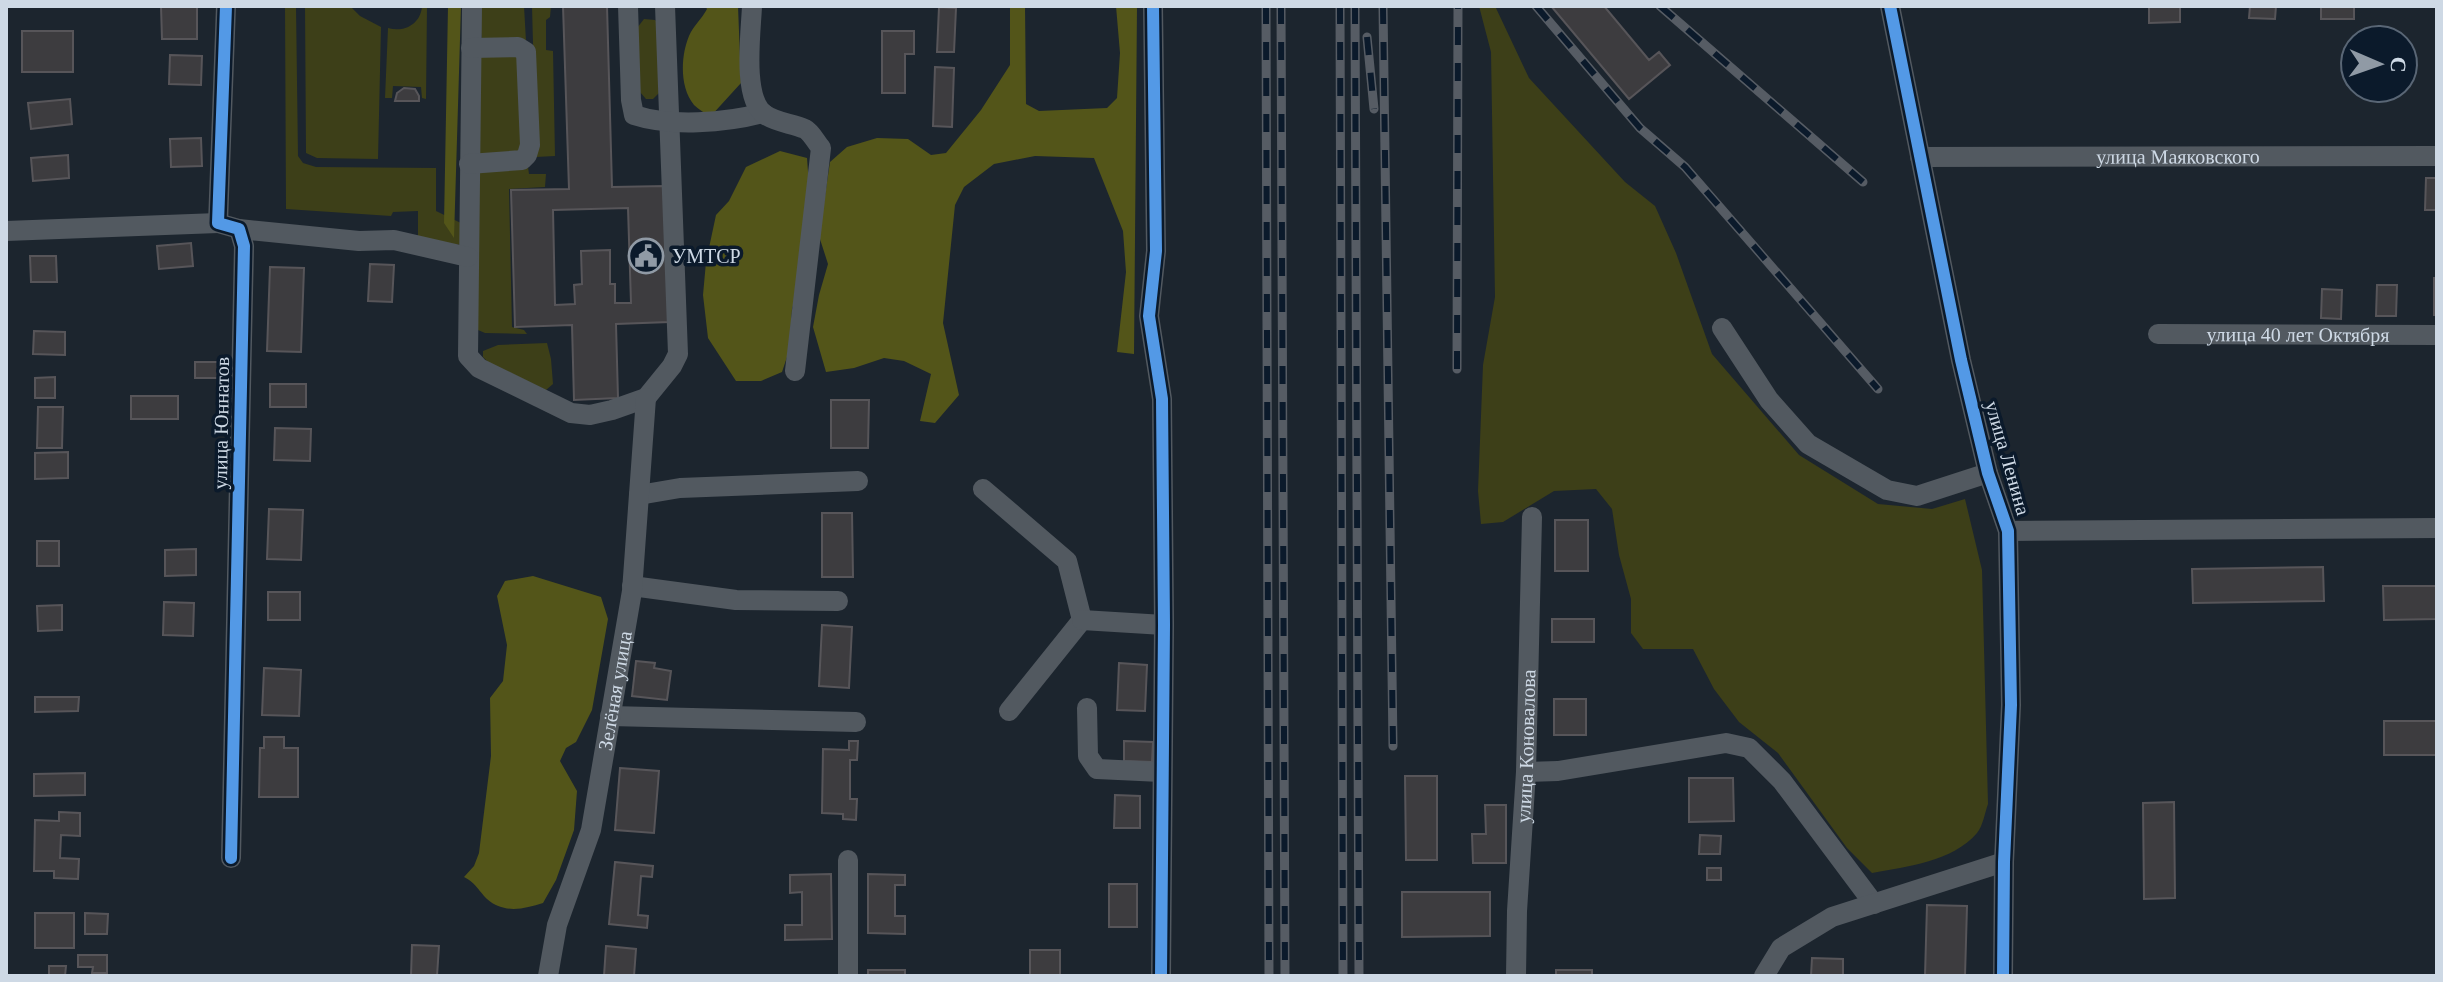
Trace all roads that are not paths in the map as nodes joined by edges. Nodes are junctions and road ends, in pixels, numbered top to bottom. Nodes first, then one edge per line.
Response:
1 (226, 6) edge
2 (472, 6) edge
3 (628, 6) edge
4 (665, 6) edge
5 (752, 6) edge
6 (1153, 6) edge
7 (1890, 6) edge
8 (471, 48) junction
9 (763, 113) junction
10 (669, 121) junction
11 (2437, 156) edge
12 (1920, 157) junction
13 (469, 164) junction
14 (218, 223) junction
15 (239, 229) junction
16 (6, 231) edge
17 (468, 257) junction
18 (1722, 328) dead end
19 (2158, 334) dead end
20 (2437, 335) edge
21 (795, 371) dead end
22 (646, 398) junction
23 (1988, 473) junction
24 (858, 481) dead end
25 (983, 489) dead end
26 (639, 495) junction
27 (1532, 517) dead end
28 (2437, 528) edge
29 (2008, 531) junction
30 (632, 586) junction
31 (838, 601) dead end
32 (1082, 620) junction
33 (1164, 625) junction
34 (1087, 708) dead end
35 (1009, 711) dead end
36 (610, 716) junction
37 (856, 722) dead end
38 (1161, 772) junction
39 (1526, 772) junction
40 (231, 858) dead end
41 (848, 860) dead end
42 (2004, 862) junction
43 (1874, 904) junction
44 (548, 976) edge
45 (848, 976) edge
46 (1161, 976) edge
47 (1516, 976) edge
48 (1764, 976) edge
49 (2003, 976) edge

1 - 14 street
2 - 8 street
3 - 10 street
4 - 10 street
5 - 9 street
6 - 33 street
7 - 12 street, улица Ленина
8 - 13 street
8 - 13 street
9 - 10 street
9 - 21 street
10 - 22 street
11 - 12 street, улица Маяковского
12 - 23 street, улица Ленина
13 - 17 street
14 - 15 street
14 - 16 street
15 - 17 street
15 - 40 street, улица Юннатов
17 - 22 street
18 - 23 street
19 - 20 street, улица 40 лет Октября
22 - 26 street, Зелёная улица
23 - 29 street, улица Ленина
24 - 26 street
25 - 32 street
26 - 30 street, Зелёная улица
27 - 39 street, улица Коновалова
28 - 29 street
29 - 42 street, улица Ленина
30 - 31 street
30 - 36 street, Зелёная улица
32 - 33 street
32 - 35 street
33 - 38 street
34 - 38 street
36 - 37 street
36 - 44 street, Зелёная улица
38 - 46 street
39 - 43 street
39 - 47 street, улица Коновалова
41 - 45 street
42 - 43 street
42 - 49 street, улица Ленина
43 - 48 street

